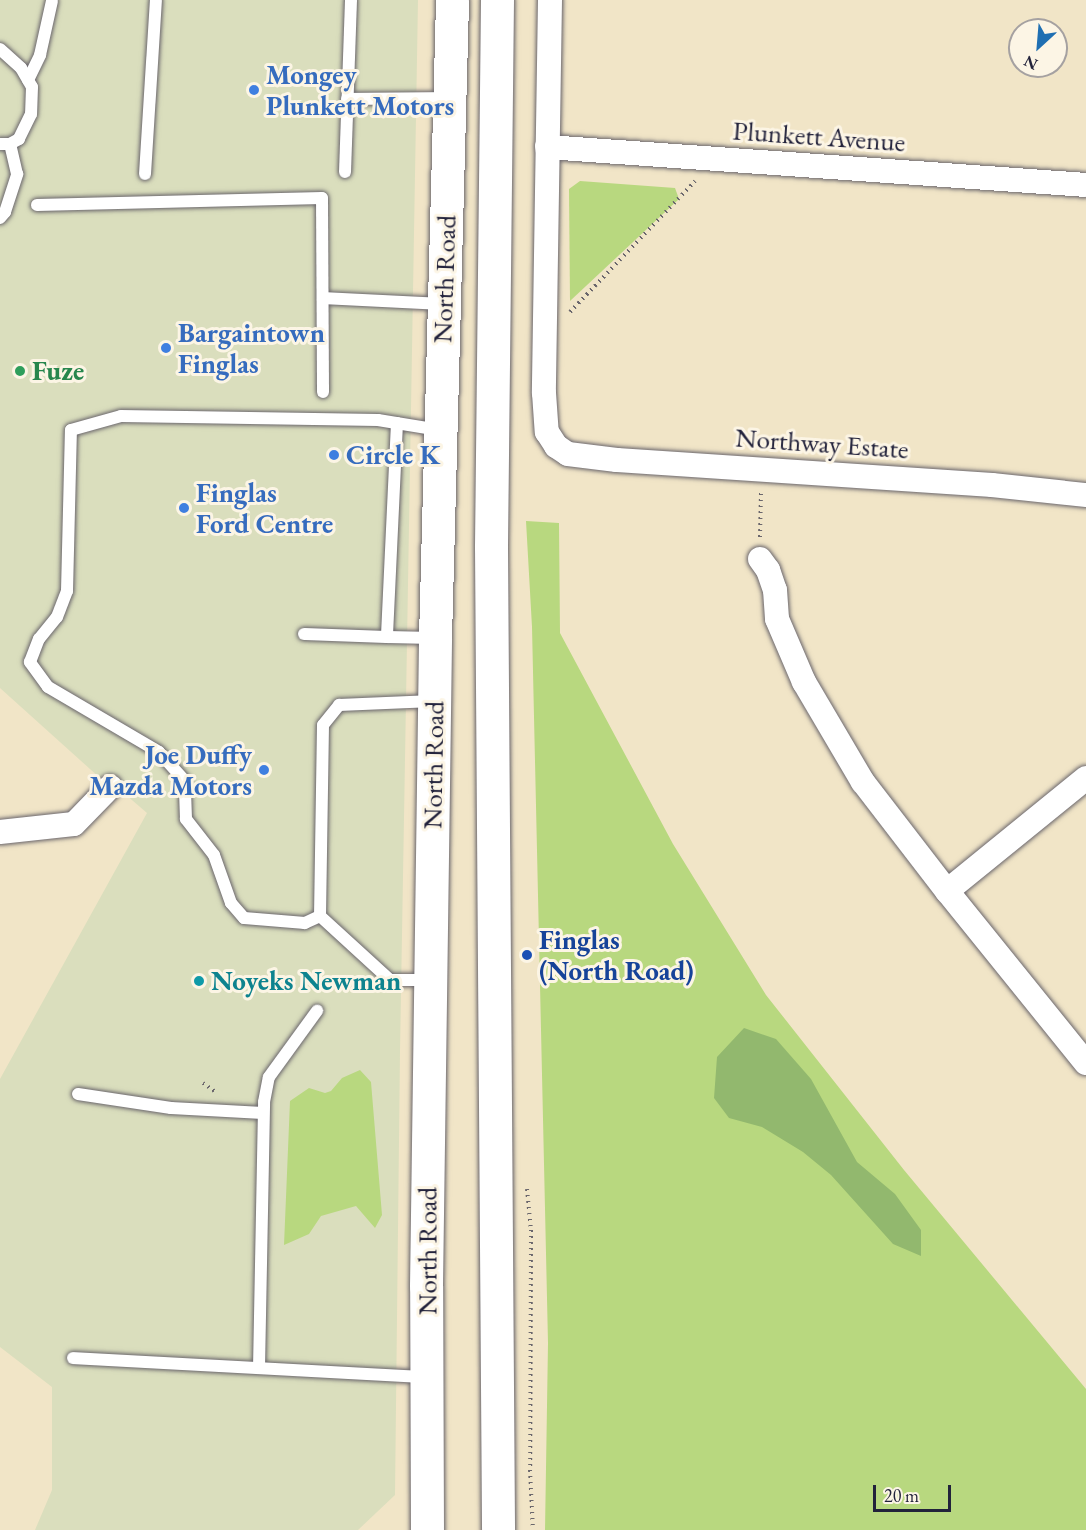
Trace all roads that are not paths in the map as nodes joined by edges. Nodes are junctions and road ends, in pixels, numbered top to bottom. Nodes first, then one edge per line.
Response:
1 (156, 0) edge
2 (351, 0) edge
3 (452, 0) edge
4 (497, 0) edge
5 (550, 0) edge
6 (52, 1) edge
7 (0, 49) edge
8 (28, 80) junction
9 (451, 98) junction
10 (347, 99) junction
11 (5, 144) edge
12 (548, 147) junction
13 (345, 172) dead end
14 (145, 174) dead end
15 (1086, 185) edge
16 (38, 205) dead end
17 (0, 218) edge
18 (323, 298) junction
19 (444, 304) junction
20 (324, 392) dead end
21 (397, 423) junction
22 (439, 430) junction
23 (1086, 495) edge
24 (760, 559) road end
25 (304, 634) dead end
26 (387, 637) junction
27 (435, 638) junction
28 (434, 701) junction
29 (1086, 778) edge
30 (110, 788) dead end
31 (0, 832) edge
32 (947, 891) junction
33 (320, 916) junction
34 (430, 980) junction
35 (317, 1011) dead end
36 (1086, 1063) edge
37 (78, 1094) dead end
38 (263, 1113) junction
39 (73, 1358) dead end
40 (259, 1368) junction
41 (427, 1377) junction
42 (427, 1530) edge
43 (498, 1530) edge

1 - 14 lane
2 - 10 lane
3 - 9 main road, North Road
4 - 43 main road, North Road
5 - 12 street
6 - 8 lane
7 - 8 lane
8 - 11 lane
9 - 10 lane
9 - 19 main road, North Road
10 - 13 lane
11 - 17 lane
12 - 15 street, Plunkett Avenue
12 - 23 street, Northway Estate
16 - 18 lane
18 - 19 lane
18 - 20 lane
19 - 22 main road, North Road
21 - 22 lane
21 - 26 lane
21 - 33 lane
22 - 27 main road, North Road
24 - 32 street
25 - 26 lane
26 - 27 lane
27 - 28 main road, North Road
28 - 33 lane
28 - 34 main road, North Road
29 - 32 street
30 - 31 street
32 - 36 street
33 - 34 lane
34 - 41 main road, North Road
35 - 38 lane
37 - 38 lane
38 - 40 lane
39 - 40 lane
40 - 41 lane
41 - 42 main road, North Road

